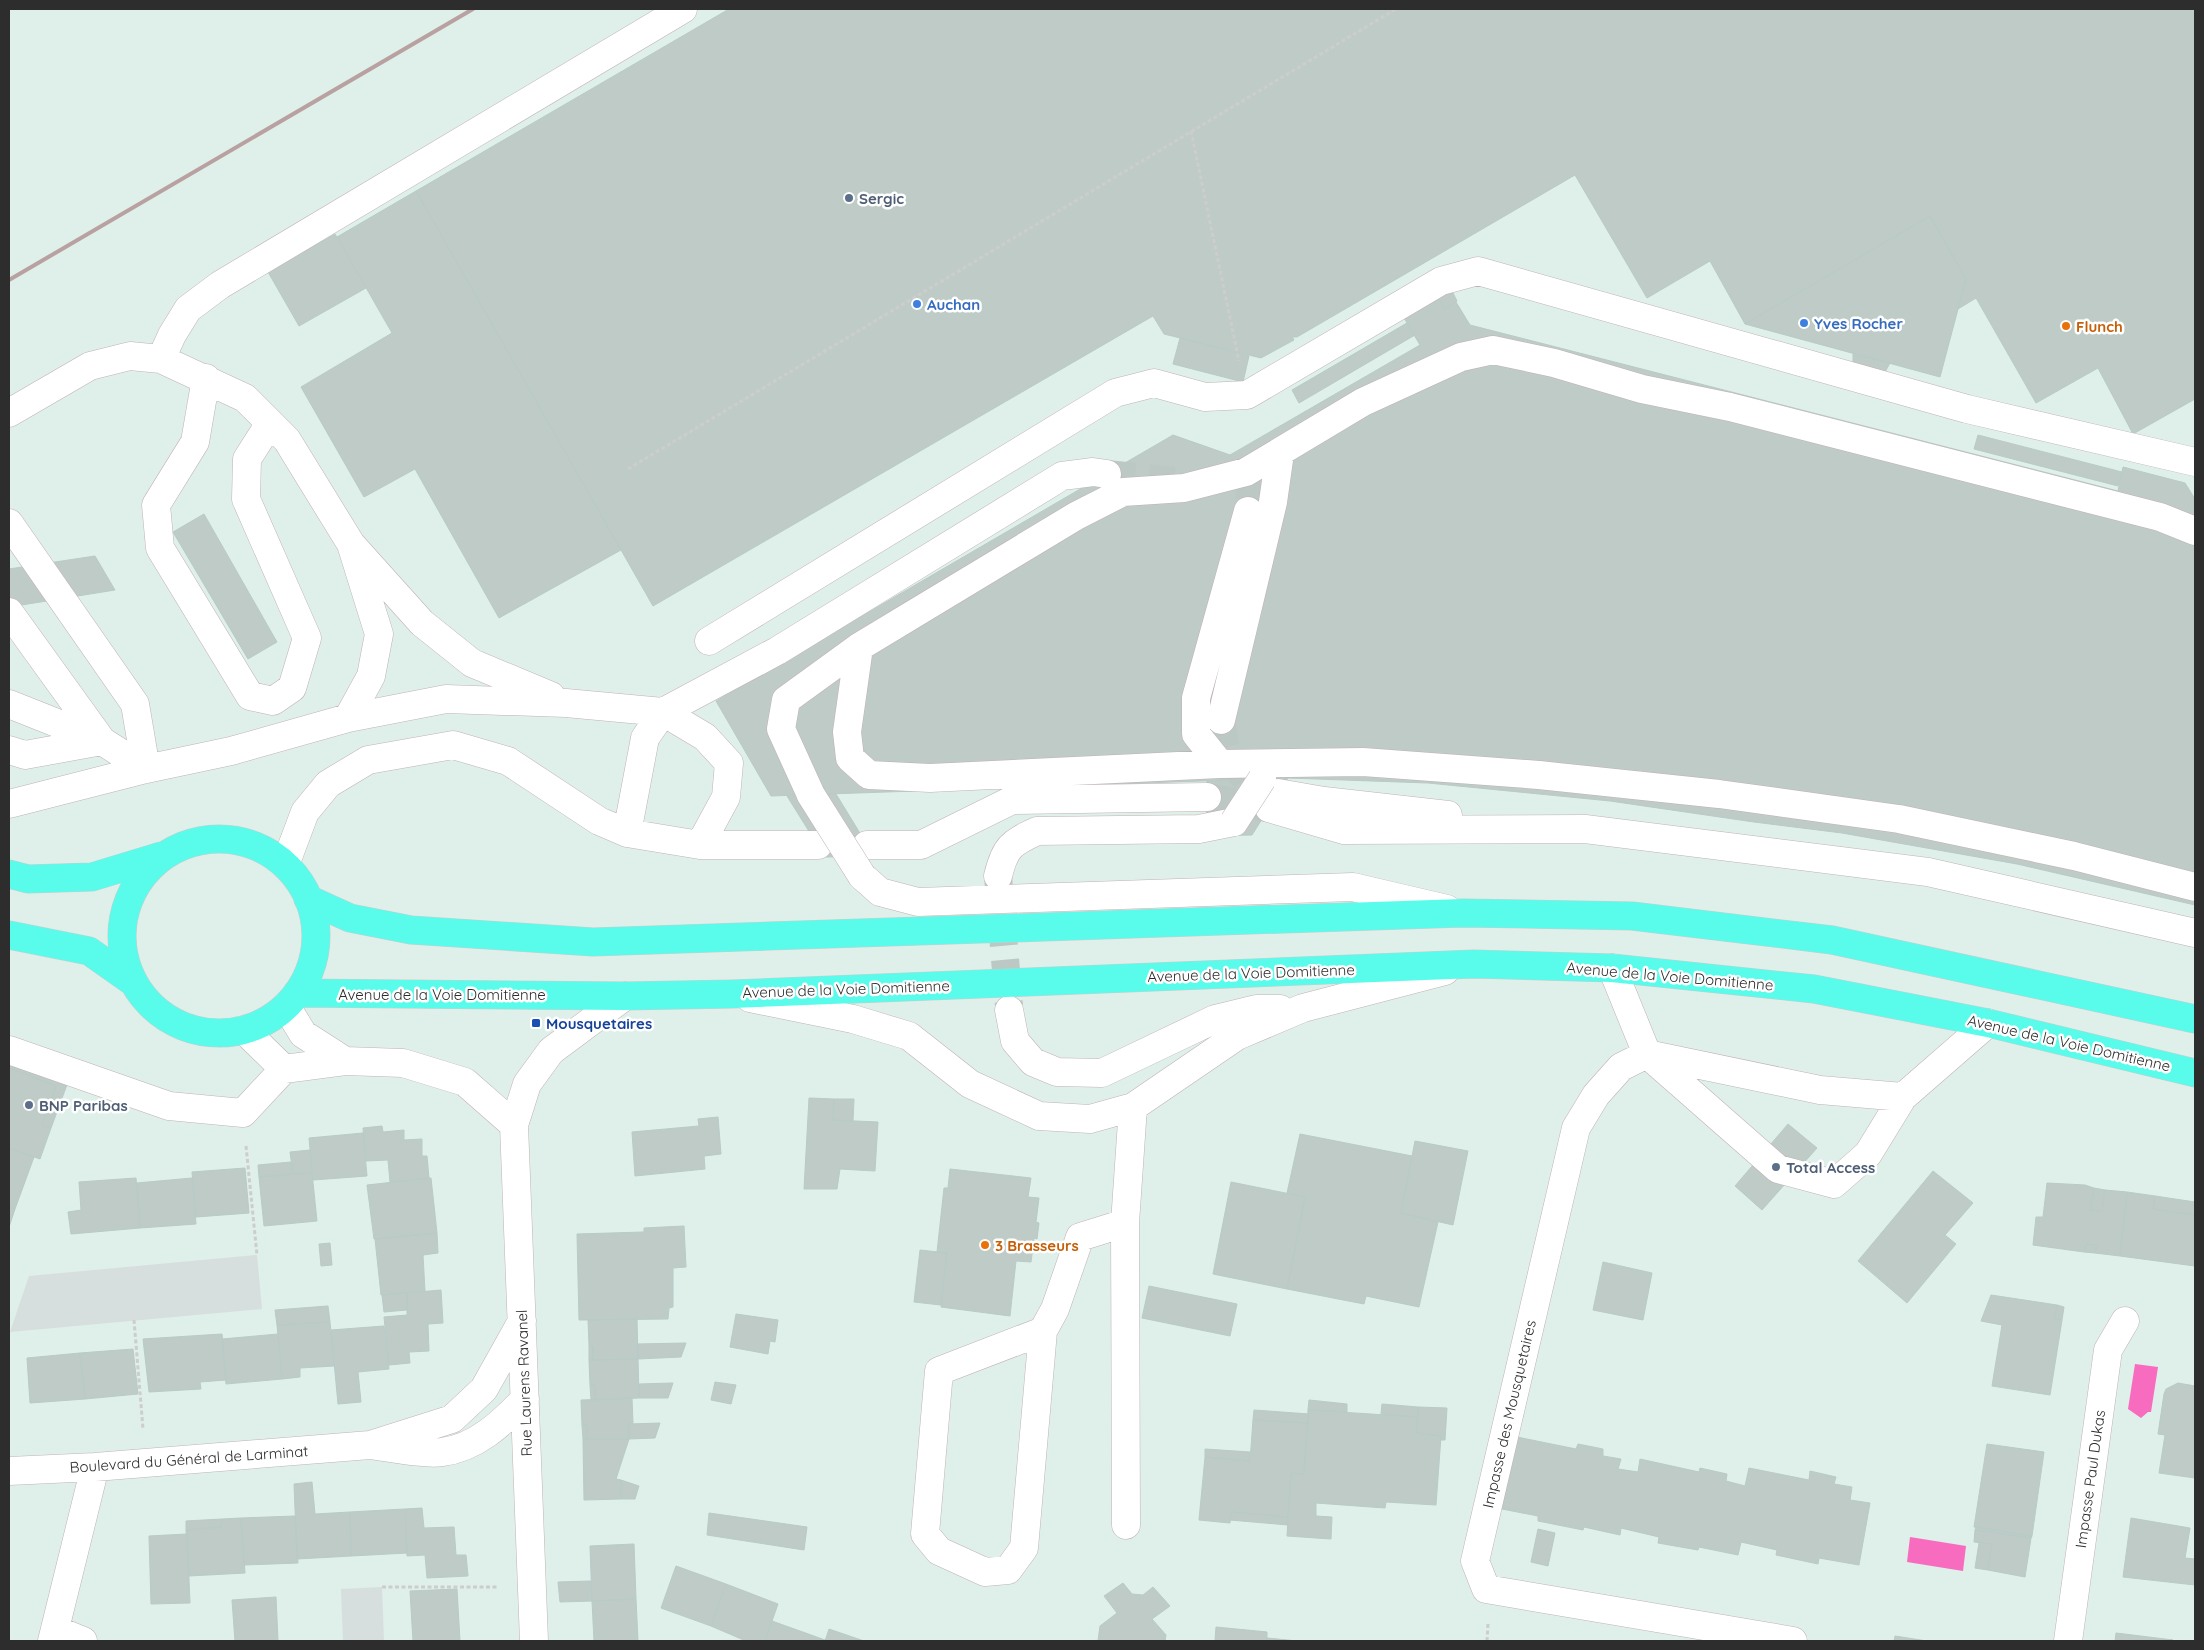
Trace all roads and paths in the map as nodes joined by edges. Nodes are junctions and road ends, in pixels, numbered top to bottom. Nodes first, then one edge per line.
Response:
1 (683, 9) edge
2 (1396, 9) edge
3 (1191, 131) junction
4 (162, 359) junction
5 (1239, 362) dead end
6 (206, 378) junction
7 (9, 413) edge
8 (270, 423) junction
9 (1280, 453) junction
10 (2195, 462) edge
11 (628, 469) dead end
12 (1107, 474) tunnel mouth
13 (1248, 511) tunnel mouth
14 (9, 523) edge
15 (2195, 531) edge
16 (351, 544) junction
17 (9, 612) edge
18 (709, 641) dead end
19 (859, 647) junction
20 (566, 703) junction
21 (9, 704) edge
22 (663, 712) junction
23 (348, 718) junction
24 (1221, 720) tunnel mouth
25 (102, 741) junction
26 (9, 750) edge
27 (1220, 764) junction
28 (146, 769) junction
29 (1270, 786) junction
30 (1195, 792) tunnel mouth
31 (9, 804) edge
32 (627, 833) junction
33 (700, 845) junction
34 (818, 845) dead end
35 (867, 845) dead end
36 (162, 856) junction
37 (285, 865) junction
38 (9, 874) edge
39 (998, 876) tunnel mouth
40 (2195, 887) edge
41 (308, 899) junction
42 (1463, 913) junction
43 (2195, 933) edge
44 (9, 935) edge
45 (1474, 964) junction
46 (1612, 968) junction
47 (133, 982) junction
48 (732, 994) junction
49 (625, 996) junction
50 (291, 999) junction
51 (1304, 1008) junction
52 (1009, 1010) tunnel mouth
53 (2195, 1019) edge
54 (1988, 1023) junction
55 (244, 1030) junction
56 (9, 1050) edge
57 (1647, 1054) junction
58 (345, 1061) junction
59 (284, 1070) junction
60 (2195, 1073) edge
61 (1903, 1096) junction
62 (1133, 1107) junction
63 (243, 1113) junction
64 (514, 1125) junction
65 (1125, 1223) junction
66 (256, 1255) dead end
67 (134, 1320) dead end
68 (522, 1321) junction
69 (2125, 1321) dead end
70 (1044, 1331) junction
71 (525, 1399) junction
72 (370, 1445) junction
73 (145, 1462) junction
74 (95, 1466) junction
75 (9, 1471) edge
76 (1126, 1525) dead end
77 (382, 1587) dead end
78 (532, 1587) junction
79 (54, 1636) edge
80 (83, 1641) edge
81 (534, 1641) edge
82 (1793, 1641) edge
83 (2068, 1641) edge

1 - 4 street
2 - 3 path
3 - 5 path
3 - 11 path
4 - 6 street
4 - 7 street
6 - 8 street
6 - 8 street
8 - 16 street
9 - 15 street
9 - 19 street
9 - 24 street
10 - 18 street
12 - 22 street
13 - 27 street
14 - 28 street
16 - 20 street
16 - 23 street
17 - 25 street
19 - 27 street
19 - 42 street, bridge
20 - 22 street
20 - 23 street
21 - 25 street
22 - 32 street
22 - 33 street
23 - 28 street
25 - 26 street
25 - 28 street
27 - 29 street
28 - 31 street
29 - 39 street, bridge
29 - 40 street
29 - 43 street
30 - 35 street
32 - 33 street
32 - 37 street
33 - 34 street
36 - 37 main road
36 - 38 main road
36 - 47 main road
37 - 41 main road
41 - 42 main road
41 - 50 main road
42 - 53 main road
44 - 47 main road
45 - 46 main road, Avenue de la Voie Domitienne
45 - 48 main road, Avenue de la Voie Domitienne
45 - 51 street
46 - 54 main road, Avenue de la Voie Domitienne
46 - 57 street
47 - 55 main road
48 - 49 main road, Avenue de la Voie Domitienne
48 - 62 street
49 - 50 main road, Avenue de la Voie Domitienne
49 - 64 street, Rue Laurens Ravanel
50 - 55 main road
50 - 58 street
51 - 52 street
51 - 62 street
54 - 60 main road, Avenue de la Voie Domitienne
54 - 61 street
55 - 59 street
56 - 63 street
57 - 61 street
57 - 61 street
57 - 82 street, Impasse des Mousquetaires
58 - 59 street
58 - 64 street
59 - 63 street
62 - 65 street
63 - 66 path
64 - 68 street, Rue Laurens Ravanel
65 - 70 street
65 - 76 street
67 - 73 path
68 - 71 street, Rue Laurens Ravanel
68 - 72 street, Boulevard du Général de Larminat
69 - 83 street, Impasse Paul Dukas
70 - 70 street
71 - 72 street, Boulevard du Général de Larminat
71 - 78 street, Rue Laurens Ravanel
72 - 73 street, Boulevard du Général de Larminat
73 - 74 street, Boulevard du Général de Larminat
74 - 75 street, Boulevard du Général de Larminat
74 - 79 street
77 - 78 path
78 - 81 street, Rue Laurens Ravanel
79 - 80 street

